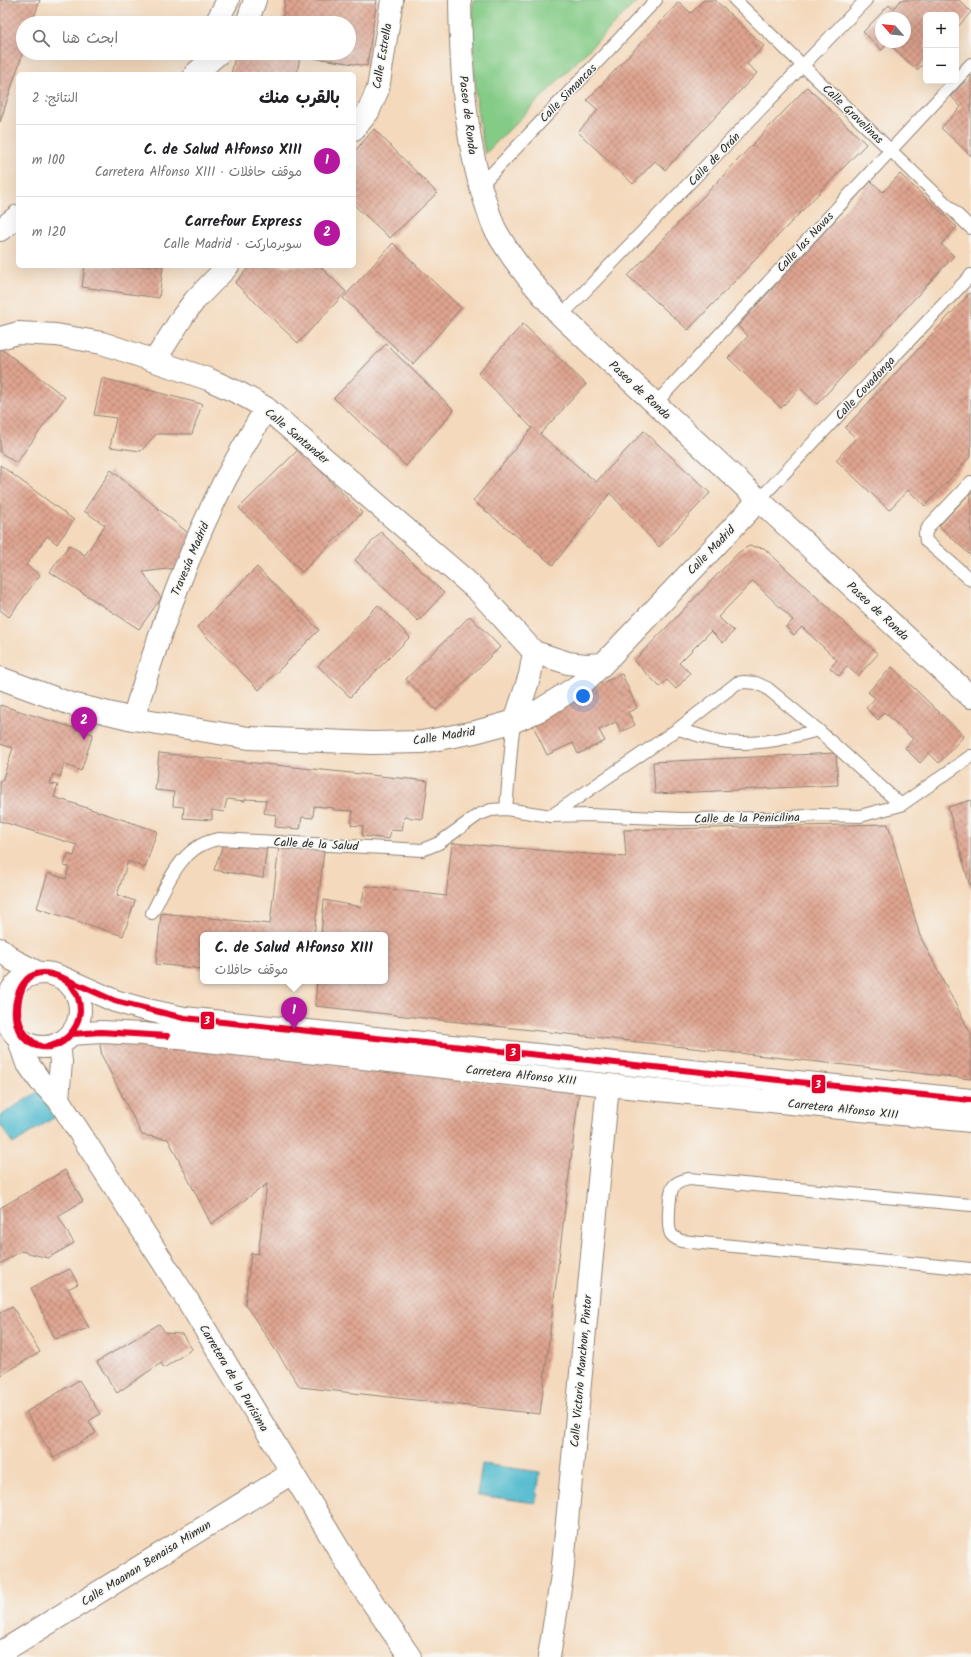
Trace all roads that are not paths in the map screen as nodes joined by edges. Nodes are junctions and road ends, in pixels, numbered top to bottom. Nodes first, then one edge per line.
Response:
1 (228, 0) edge
2 (255, 0) edge
3 (392, 0) edge
4 (460, 0) edge
5 (656, 0) edge
6 (735, 0) edge
7 (866, 0) edge
8 (220, 16) edge
9 (249, 16) edge
10 (195, 60) edge
11 (211, 60) edge
12 (971, 64) edge
13 (804, 66) junction
14 (188, 72) edge
15 (197, 72) edge
16 (959, 76) edge
17 (951, 84) edge
18 (356, 127) edge
19 (890, 150) junction
20 (480, 186) junction
21 (16, 218) edge
22 (971, 228) edge
23 (0, 230) edge
24 (226, 268) edge
25 (971, 275) edge
26 (561, 316) junction
27 (0, 338) edge
28 (156, 360) junction
29 (655, 404) junction
30 (266, 408) junction
31 (971, 482) edge
32 (759, 500) junction
33 (971, 580) edge
34 (534, 652) junction
35 (603, 664) junction
36 (0, 678) edge
37 (971, 697) edge
38 (133, 719) junction
39 (515, 721) junction
40 (678, 729) junction
41 (818, 730) junction
42 (971, 756) edge
43 (900, 805) junction
44 (506, 809) junction
45 (551, 816) junction
46 (152, 913) dead end
47 (0, 949) edge
48 (39, 973) junction
49 (61, 977) junction
50 (7, 1011) edge
51 (65, 1039) junction
52 (608, 1085) junction
53 (58, 1099) junction
54 (971, 1100) edge
55 (971, 1122) edge
56 (971, 1205) edge
57 (971, 1268) edge
58 (292, 1473) junction
59 (0, 1653) edge
60 (410, 1657) edge
61 (549, 1657) edge

1 - 8 street
2 - 9 street
3 - 18 street, Calle Estrella
4 - 20 street, Paseo de Ronda
5 - 20 lane, Calle Simancas
6 - 13 lane, Calle Gravelinas
7 - 13 lane, Calle de Orán
10 - 14 street
11 - 15 street
12 - 16 lane, Calle las Navas
13 - 19 lane, Calle Gravelinas
13 - 26 lane, Calle de Orán
17 - 19 lane, Calle las Navas
19 - 22 lane, Calle Gravelinas
19 - 29 lane, Calle las Navas
20 - 26 street, Paseo de Ronda
21 - 23 street
24 - 28 street
25 - 32 lane, Calle Covadonga
26 - 29 street, Paseo de Ronda
27 - 28 street, Calle Santander
28 - 30 street, Calle Santander
29 - 32 street, Paseo de Ronda
30 - 34 street, Calle Santander
30 - 38 street, Travesía Madrid
31 - 33 lane
32 - 35 street, Calle Madrid
32 - 37 street, Paseo de Ronda
34 - 35 street, Calle Santander
34 - 39 street
35 - 39 street, Calle Madrid
36 - 38 street, Calle Madrid
38 - 39 street, Calle Madrid
39 - 44 lane
40 - 41 lane
40 - 41 lane
40 - 45 lane
41 - 43 lane
42 - 43 lane, Calle de la Penicilina
43 - 45 lane, Calle de la Penicilina
44 - 45 lane, Calle de la Penicilina
44 - 46 lane, Calle de la Salud
47 - 48 street
48 - 49 street
48 - 50 street
49 - 51 street
49 - 54 street, Carretera Alfonso XIII
50 - 51 street
50 - 53 street, Carretera de la Purísima
51 - 52 street, Carretera Alfonso XIII
51 - 53 street
52 - 55 street, Carretera Alfonso XIII
52 - 61 street, Calle Victorio Manchon, Pintor
53 - 58 street, Carretera de la Purísima
56 - 57 lane
58 - 59 street, Calle Maanan Benaisa Mimun
58 - 60 street, Carretera de la Purísima

